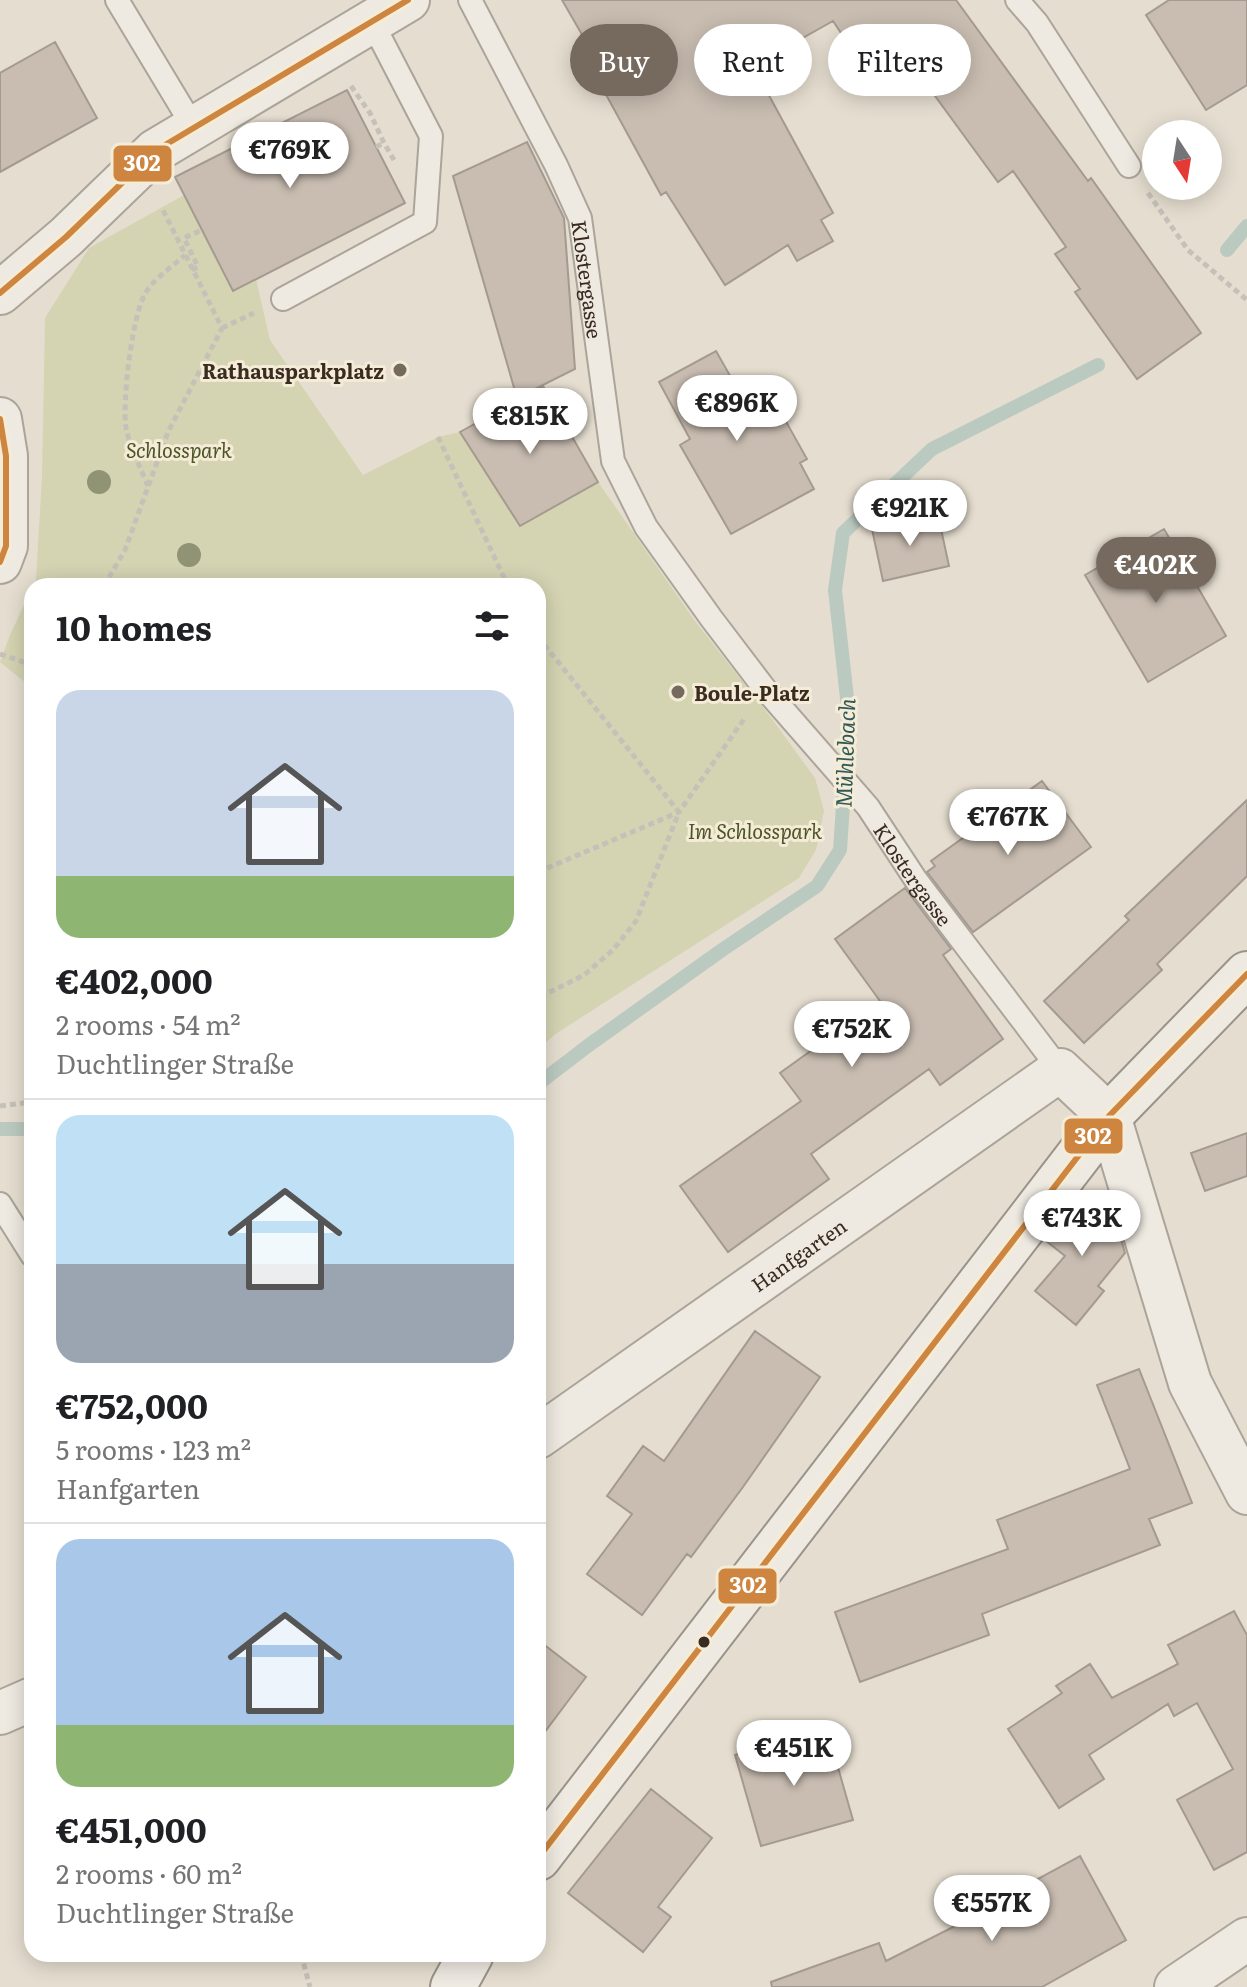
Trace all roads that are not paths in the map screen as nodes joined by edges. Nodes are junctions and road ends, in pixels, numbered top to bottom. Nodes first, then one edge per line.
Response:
1 (117, 0) edge
2 (408, 0) edge
3 (470, 0) edge
4 (1017, 0) edge
5 (372, 22) junction
6 (194, 128) junction
7 (1129, 166) road end
8 (0, 293) edge
9 (283, 299) dead end
10 (0, 419) edge
11 (0, 562) edge
12 (1247, 974) edge
13 (1060, 1070) junction
14 (1109, 1116) junction
15 (0, 1204) edge
16 (24, 1242) edge
17 (546, 1431) edge
18 (1247, 1493) edge
19 (24, 1702) edge
20 (0, 1713) edge
21 (546, 1848) edge
22 (1247, 1939) edge
23 (467, 1962) edge
24 (453, 1987) edge
25 (1176, 1987) edge

1 - 6 lane
2 - 5 street
3 - 13 lane, Klostergasse
4 - 7 lane
5 - 6 street
5 - 9 lane
6 - 8 street
10 - 11 street
12 - 14 main road
13 - 14 street, Klostergasse
13 - 17 street, Hanfgarten
14 - 18 street, Klostergasse
14 - 21 main road
15 - 16 lane
19 - 20 street
22 - 25 street
23 - 24 main road

